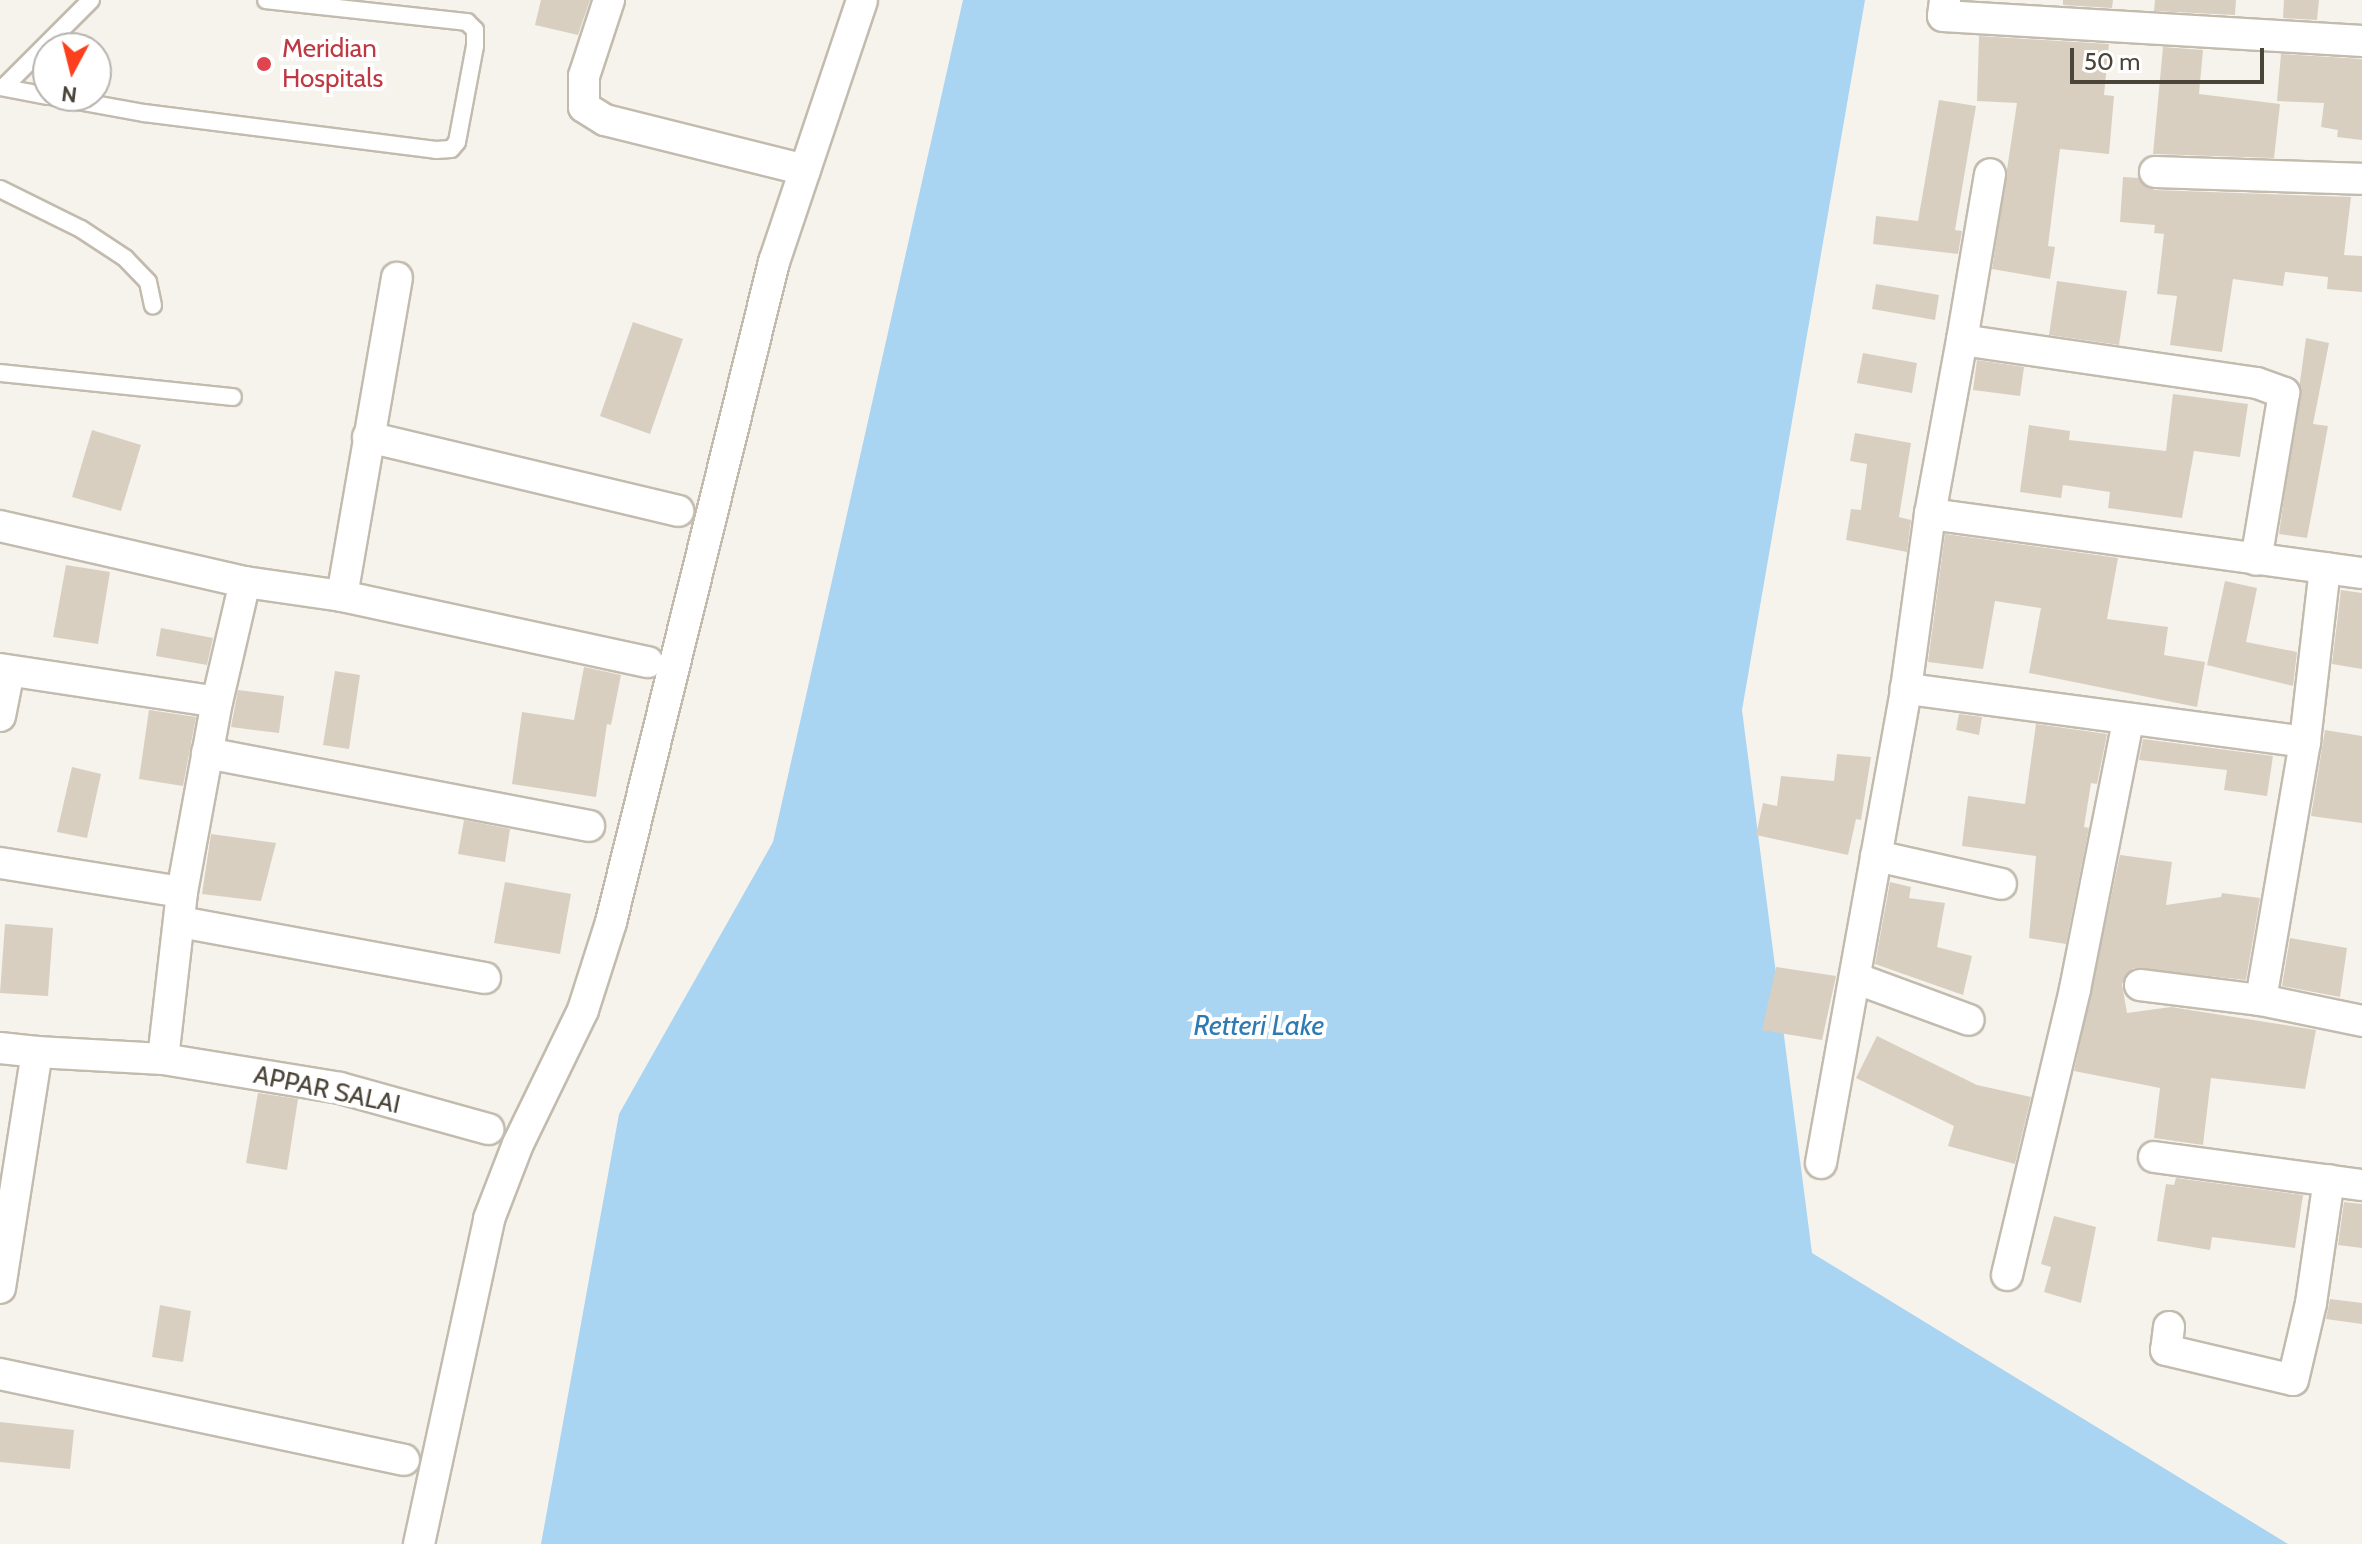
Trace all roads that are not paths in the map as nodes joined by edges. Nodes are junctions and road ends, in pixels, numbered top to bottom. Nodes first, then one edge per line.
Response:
1 (91, 0) edge
2 (266, 0) edge
3 (609, 0) edge
4 (862, 0) edge
5 (1945, 0) edge
6 (2362, 41) edge
7 (2, 87) edge
8 (32, 93) edge
9 (112, 107) edge
10 (805, 170) junction
11 (2155, 172) dead end
12 (1990, 174) dead end
13 (2362, 179) edge
14 (0, 189) edge
15 (397, 278) dead end
16 (153, 305) dead end
17 (1962, 340) junction
18 (0, 373) edge
19 (233, 397) dead end
20 (368, 437) junction
21 (678, 511) dead end
22 (1930, 514) junction
23 (0, 526) edge
24 (2256, 560) junction
25 (2325, 568) junction
26 (2362, 573) edge
27 (245, 582) junction
28 (342, 596) junction
29 (648, 662) dead end
30 (4, 670) edge
31 (1906, 689) junction
32 (217, 702) junction
33 (0, 716) edge
34 (2128, 721) junction
35 (2305, 742) junction
36 (207, 753) junction
37 (589, 826) dead end
38 (1876, 856) junction
39 (0, 863) edge
40 (2001, 884) dead end
41 (182, 892) junction
42 (180, 922) junction
43 (485, 978) dead end
44 (1855, 978) junction
45 (2140, 985) dead end
46 (2261, 1000) junction
47 (1969, 1020) dead end
48 (2362, 1021) edge
49 (0, 1048) edge
50 (37, 1052) junction
51 (163, 1059) junction
52 (488, 1129) dead end
53 (2154, 1157) dead end
54 (1821, 1163) dead end
55 (2329, 1180) junction
56 (2362, 1185) edge
57 (2007, 1275) dead end
58 (0, 1288) edge
59 (2169, 1327) dead end
60 (0, 1374) edge
61 (404, 1460) dead end
62 (419, 1544) edge

1 - 7 lane
2 - 9 lane
3 - 10 street
4 - 10 street
5 - 6 street
7 - 8 lane
10 - 62 street
11 - 13 street
12 - 17 street
14 - 16 lane
15 - 20 street
17 - 22 street
17 - 24 street
18 - 19 lane
20 - 21 street
20 - 28 street
22 - 24 street
22 - 31 street
23 - 27 street
24 - 25 street
25 - 26 street
25 - 35 street
27 - 28 street
27 - 32 street
28 - 29 street
30 - 32 street
30 - 33 street
31 - 34 street
31 - 38 street
32 - 36 street
34 - 35 street
34 - 57 street
35 - 46 street
36 - 37 street
36 - 41 street
38 - 40 street
38 - 44 street
39 - 41 street
41 - 42 street
42 - 43 street
42 - 51 street
44 - 47 street
44 - 54 street
45 - 46 street
46 - 48 street
49 - 50 street, APPAR SALAI
50 - 51 street, APPAR SALAI
50 - 58 street
51 - 52 street, APPAR SALAI
53 - 55 street
55 - 56 street
55 - 59 street
60 - 61 street

